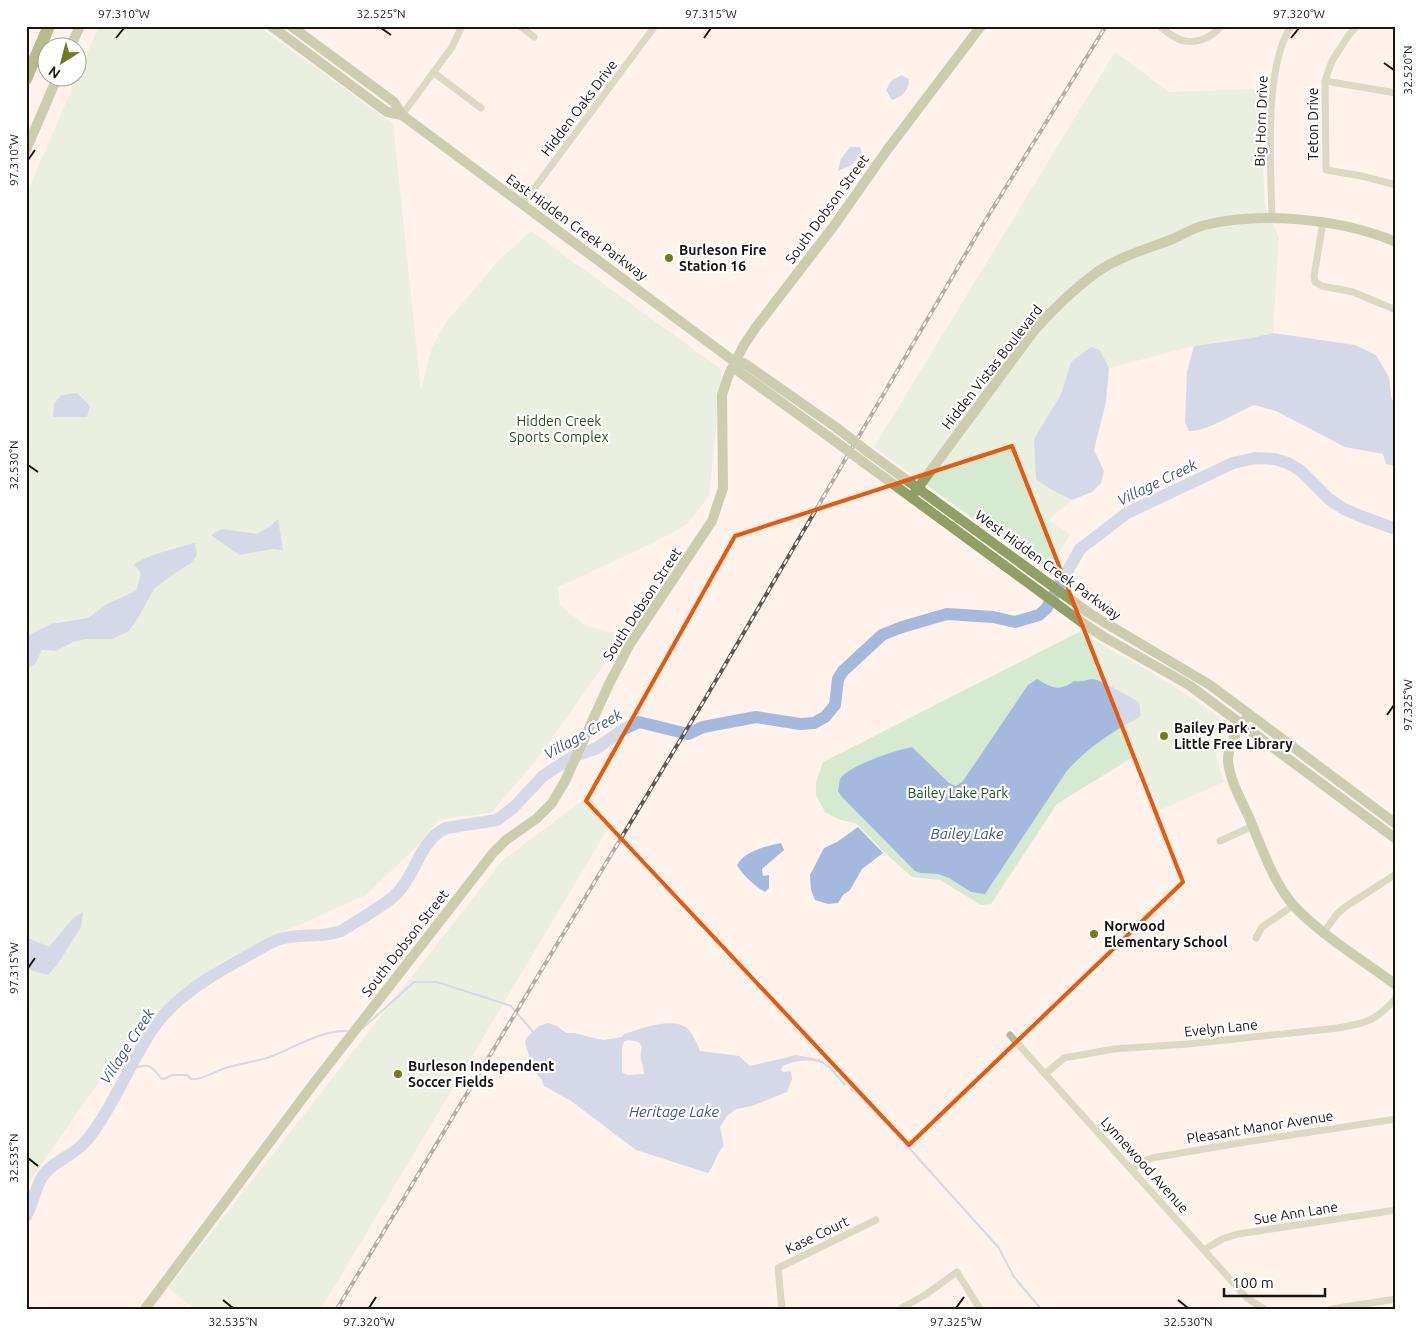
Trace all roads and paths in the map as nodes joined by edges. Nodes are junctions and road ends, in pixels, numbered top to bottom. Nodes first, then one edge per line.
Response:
1 (48, 26) edge
2 (80, 26) edge
3 (271, 26) edge
4 (291, 26) edge
5 (462, 26) edge
6 (520, 26) edge
7 (655, 26) edge
8 (981, 26) edge
9 (1221, 26) edge
10 (1291, 26) edge
11 (1162, 28) dead end
12 (1353, 28) edge
13 (534, 37) dead end
14 (75, 38) edge
15 (433, 72) junction
16 (26, 78) edge
17 (1325, 81) junction
18 (54, 88) edge
19 (1396, 93) edge
20 (481, 108) dead end
21 (402, 115) junction
22 (26, 150) edge
23 (1396, 185) edge
24 (522, 204) junction
25 (1272, 219) junction
26 (1323, 222) junction
27 (1396, 242) edge
28 (1396, 310) edge
29 (735, 362) junction
30 (919, 488) junction
31 (911, 498) junction
32 (1249, 715) junction
33 (1242, 724) junction
34 (1396, 824) edge
35 (1253, 826) junction
36 (1396, 839) edge
37 (1220, 841) dead end
38 (1396, 874) edge
39 (1294, 905) junction
40 (1324, 932) junction
41 (1256, 938) dead end
42 (1396, 985) edge
43 (1396, 998) edge
44 (1010, 1035) dead end
45 (1045, 1074) junction
46 (1396, 1119) edge
47 (1132, 1170) junction
48 (1396, 1210) edge
49 (876, 1220) dead end
50 (1204, 1250) junction
51 (1396, 1299) edge
52 (145, 1309) edge
53 (782, 1309) edge
54 (900, 1309) edge
55 (980, 1309) edge
56 (1264, 1309) edge
57 (1331, 1309) edge

1 - 16 highway
2 - 14 street
3 - 21 street, East Hidden Creek Parkway
4 - 21 street, East Hidden Creek Parkway
5 - 15 street
6 - 13 street
7 - 24 street, Hidden Oaks Drive
8 - 29 street, South Dobson Street
9 - 11 street
10 - 25 street, Big Horn Drive
12 - 17 street, Teton Drive
15 - 20 street
15 - 21 street
17 - 19 street
17 - 23 street, Teton Drive
18 - 22 street
21 - 24 street, East Hidden Creek Parkway
24 - 29 street, East Hidden Creek Parkway
25 - 26 street, Hidden Vistas Boulevard
25 - 30 street, Hidden Vistas Boulevard
26 - 27 street, Hidden Vistas Boulevard
26 - 28 street
29 - 30 street, West Hidden Creek Parkway, bridge
29 - 31 street, West Hidden Creek Parkway, bridge
29 - 52 street, South Dobson Street
30 - 31 street, Hidden Vistas Boulevard
30 - 32 street, West Hidden Creek Parkway
31 - 33 street, West Hidden Creek Parkway
32 - 33 street
32 - 34 street, West Hidden Creek Parkway
33 - 35 street
33 - 36 street, West Hidden Creek Parkway
35 - 37 street
35 - 39 street
38 - 40 street
39 - 40 street
39 - 41 street
40 - 42 street
43 - 45 street, Evelyn Lane
44 - 45 street, Lynnewood Avenue
45 - 47 street, Lynnewood Avenue
46 - 47 street, Pleasant Manor Avenue
47 - 50 street, Lynnewood Avenue
48 - 50 street, Sue Ann Lane
49 - 53 street, Kase Court
50 - 56 street, Lynnewood Avenue
51 - 57 street
54 - 55 street

